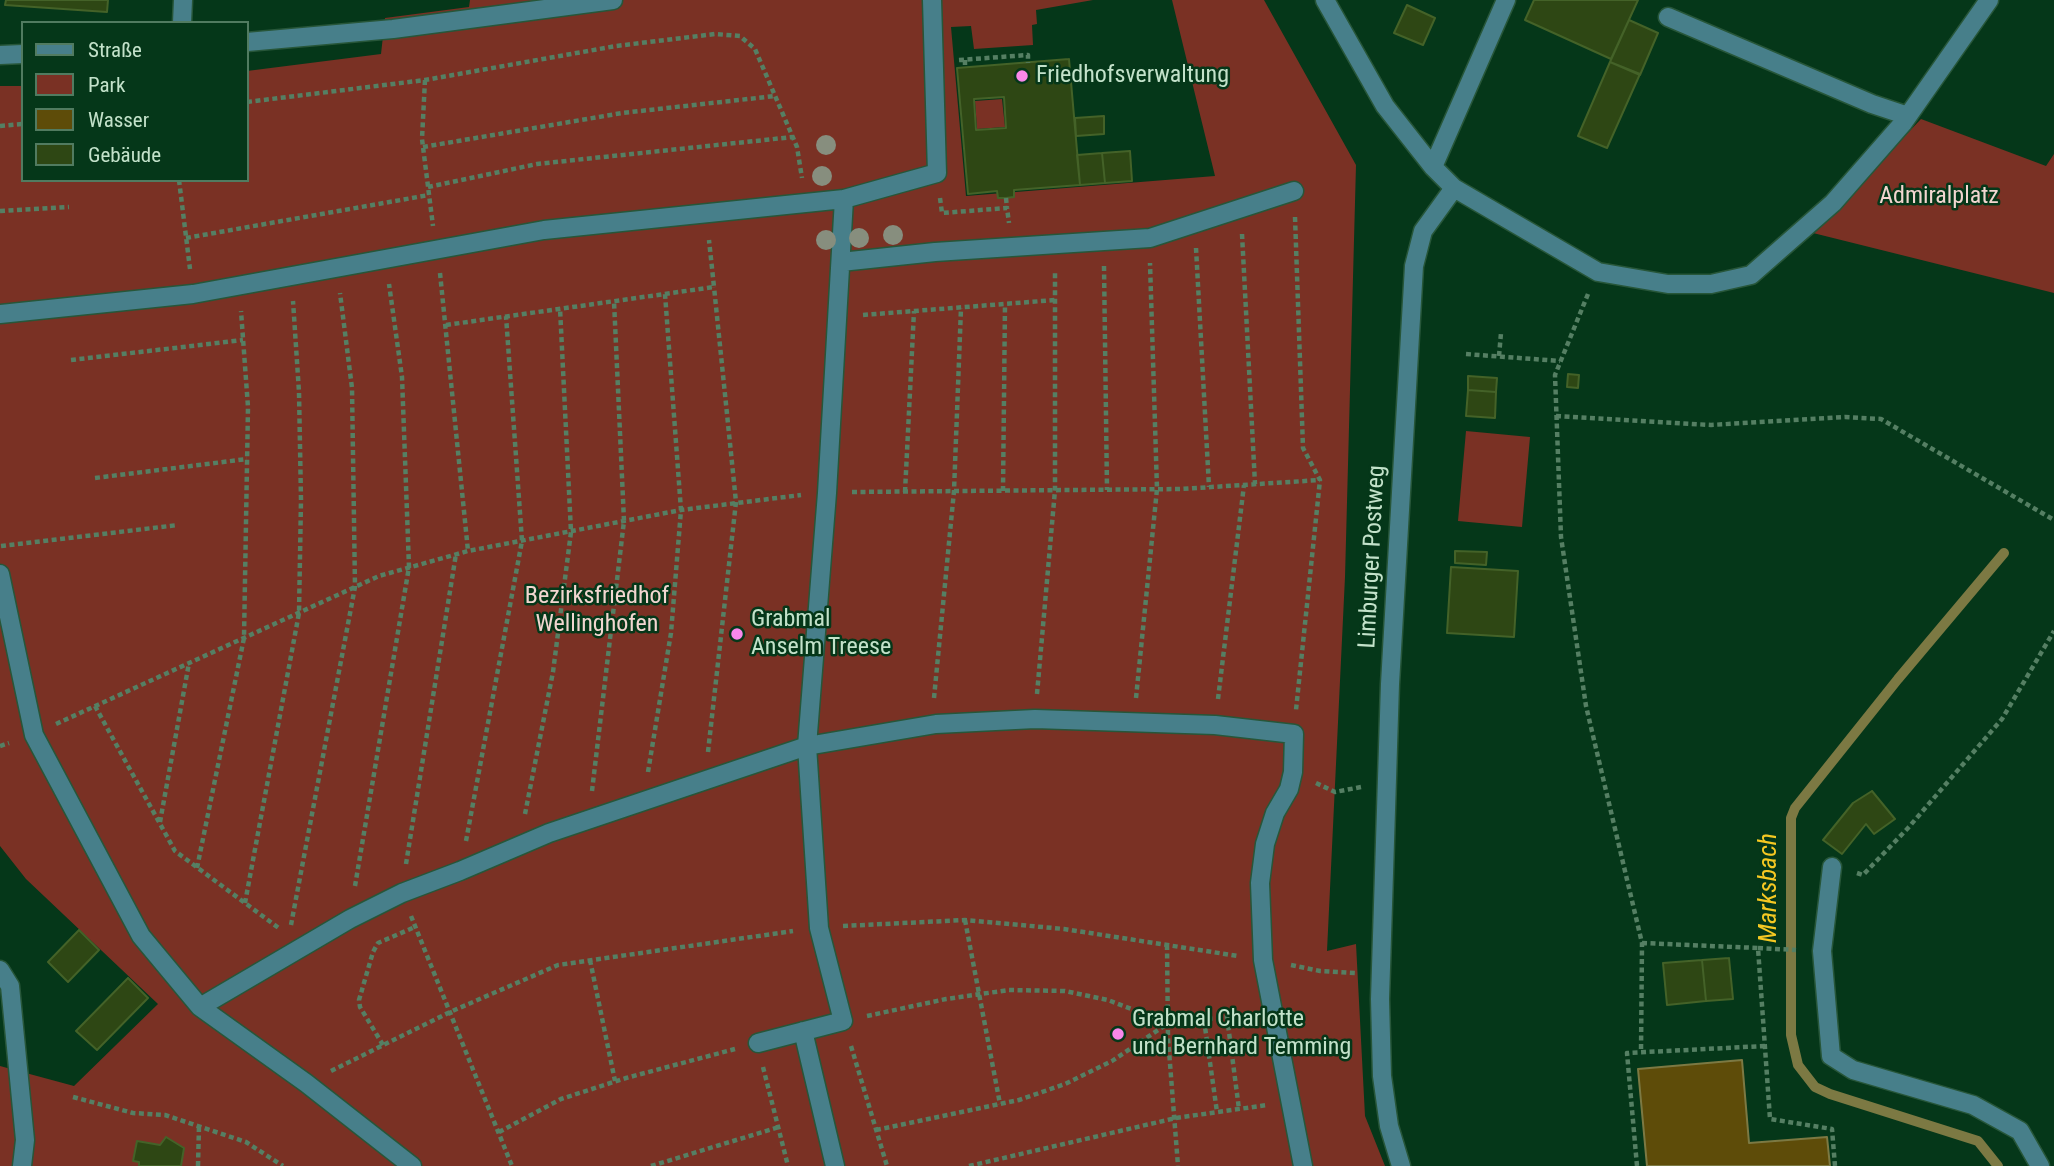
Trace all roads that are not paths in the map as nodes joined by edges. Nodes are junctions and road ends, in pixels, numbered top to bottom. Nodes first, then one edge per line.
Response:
1 (183, 0) edge
2 (613, 0) edge
3 (932, 0) edge
4 (1325, 0) edge
5 (1506, 0) edge
6 (1989, 0) edge
7 (1668, 17) dead end
8 (182, 21) edge
9 (248, 42) edge
10 (21, 54) edge
11 (0, 55) edge
12 (1908, 116) junction
13 (1433, 167) junction
14 (1454, 188) junction
15 (1294, 191) road end
16 (844, 199) junction
17 (841, 262) junction
18 (0, 314) edge
19 (0, 574) edge
20 (807, 746) junction
21 (1832, 867) road end
22 (0, 970) edge
23 (200, 1007) junction
24 (803, 1031) junction
25 (758, 1043) road end
26 (22, 1166) edge
27 (412, 1166) edge
28 (835, 1166) edge
29 (1303, 1166) edge
30 (1401, 1166) edge
31 (2040, 1166) edge

1 - 8 street
2 - 9 street
3 - 16 street
4 - 13 street
5 - 13 street
6 - 12 street
7 - 12 street
10 - 11 street
12 - 14 street
13 - 14 street
14 - 30 street, Limburger Postweg
15 - 17 street
16 - 17 street
16 - 18 street
17 - 20 street
19 - 23 street
20 - 23 street
20 - 24 street
20 - 29 street
21 - 31 street
22 - 26 street
23 - 27 street
24 - 25 street
24 - 28 street

